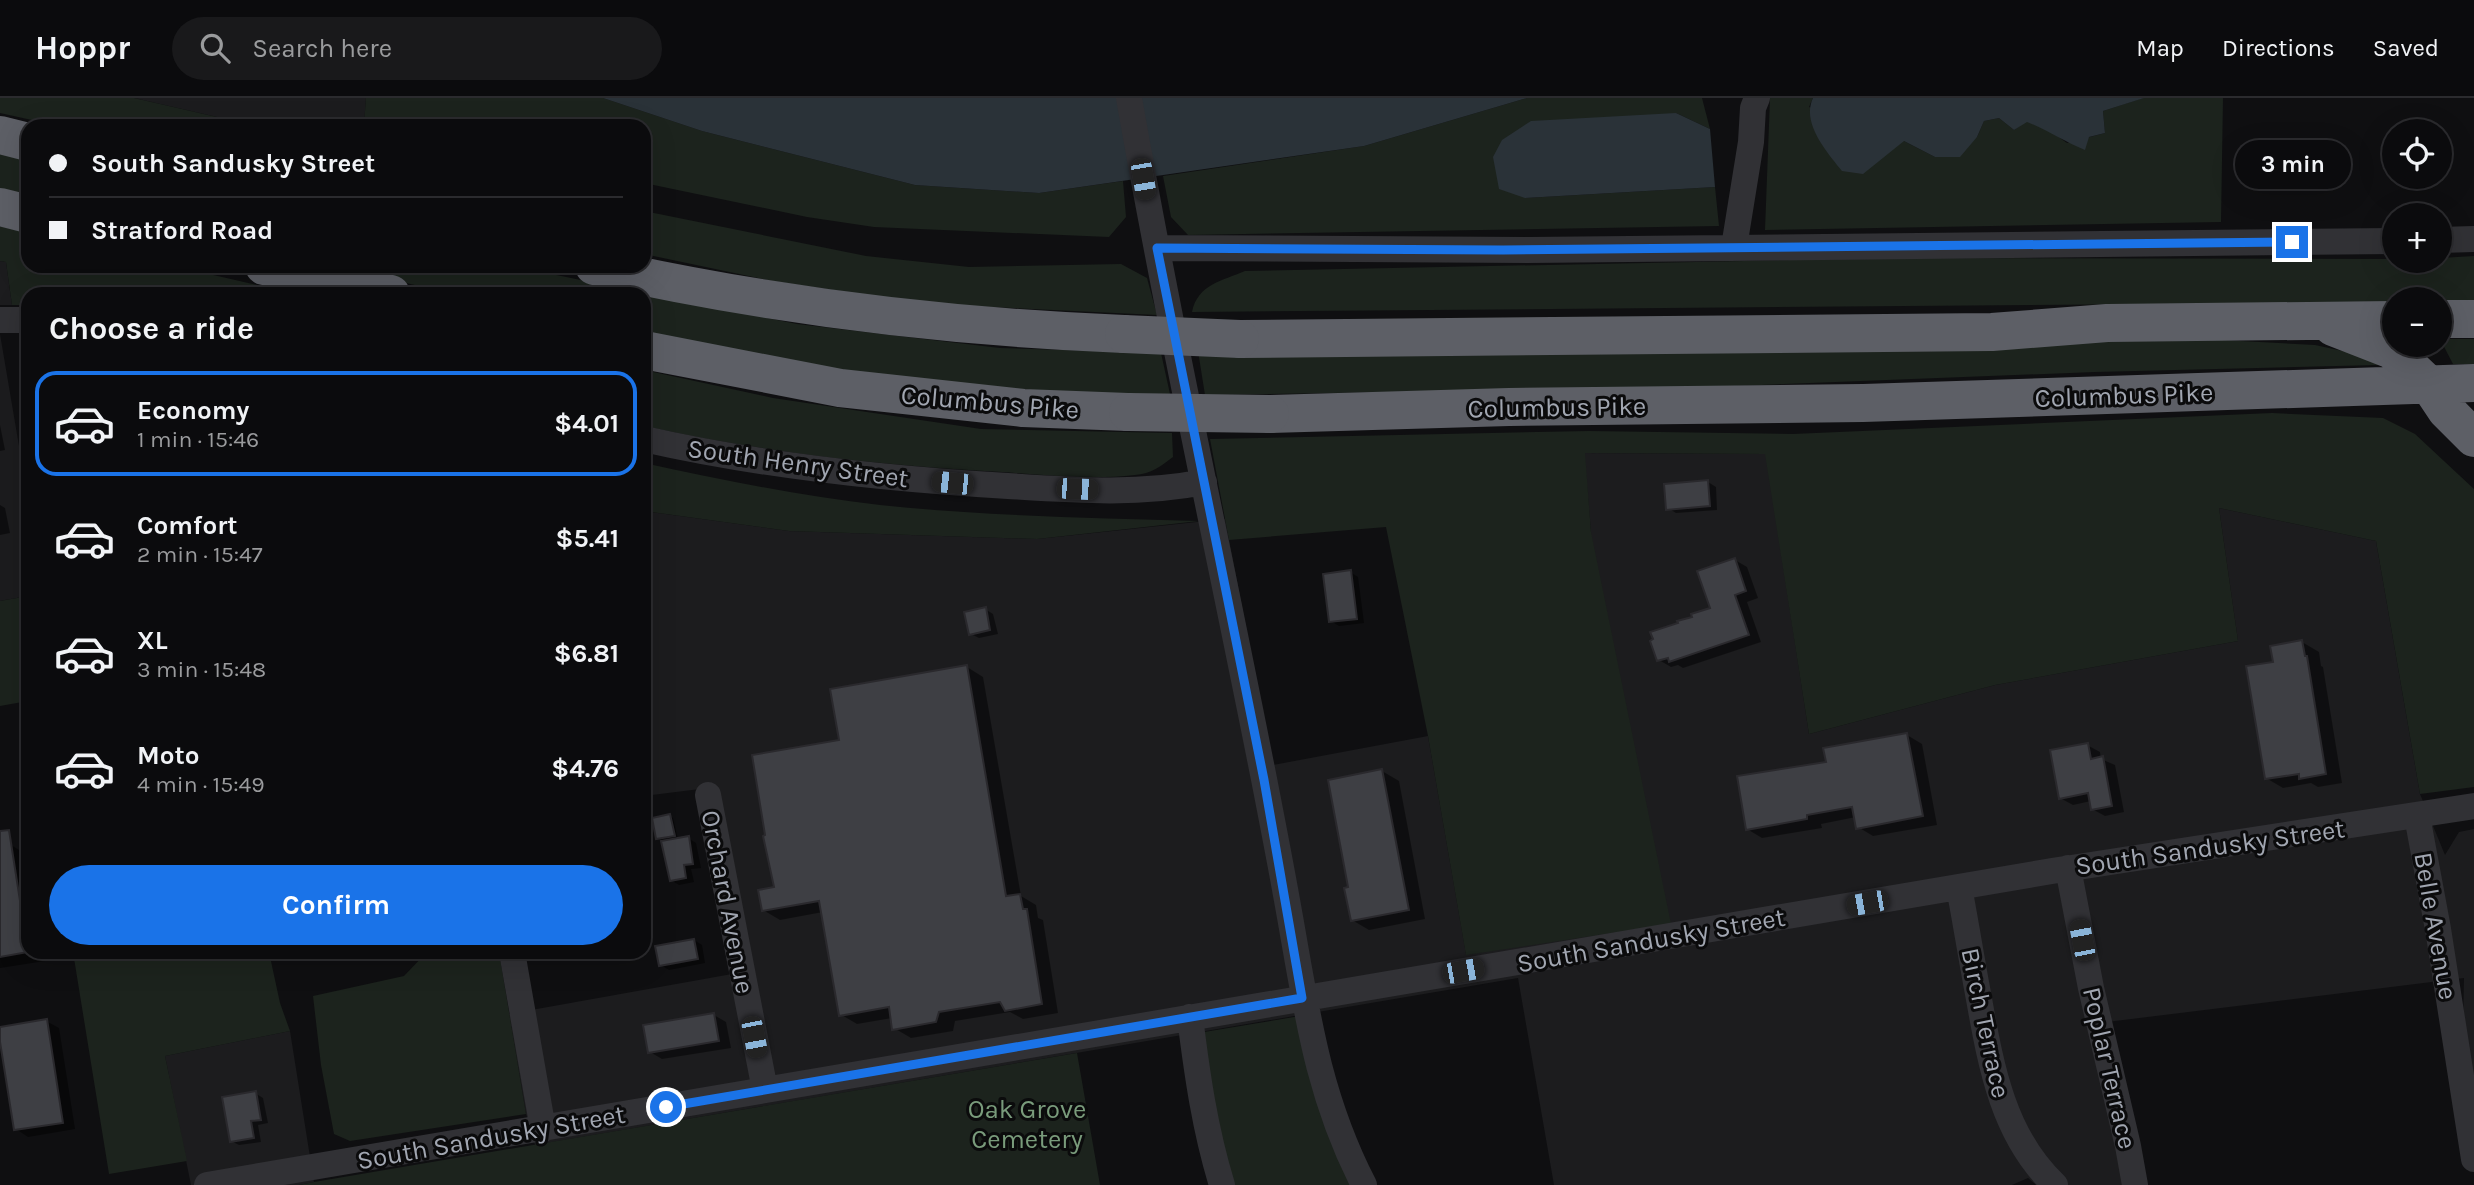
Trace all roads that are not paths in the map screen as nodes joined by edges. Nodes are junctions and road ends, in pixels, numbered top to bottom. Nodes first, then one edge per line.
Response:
1 (1129, 98) edge
2 (1757, 98) edge
3 (0, 135) edge
4 (21, 140) edge
5 (0, 207) edge
6 (21, 212) edge
7 (2474, 239) edge
8 (2452, 240) edge
9 (2382, 241) edge
10 (1734, 247) junction
11 (1157, 248) junction
12 (296, 273) edge
13 (627, 273) edge
14 (359, 287) edge
15 (2452, 319) edge
16 (2474, 319) edge
17 (0, 320) edge
18 (21, 320) edge
19 (2382, 320) edge
20 (2318, 321) junction
21 (651, 351) edge
22 (2474, 383) edge
23 (2430, 386) junction
24 (2474, 438) edge
25 (651, 440) edge
26 (1204, 482) junction
27 (708, 795) dead end
28 (2474, 806) edge
29 (2417, 816) junction
30 (2068, 868) junction
31 (1959, 887) junction
32 (513, 959) edge
33 (1302, 998) junction
34 (1190, 1017) junction
35 (765, 1090) junction
36 (543, 1129) junction
37 (2474, 1160) edge
38 (207, 1185) edge
39 (1222, 1185) edge
40 (1364, 1185) edge
41 (2055, 1185) edge
42 (2135, 1185) edge

1 - 11 street
2 - 10 street
3 - 4 highway
5 - 6 highway
7 - 8 street
9 - 10 street
10 - 11 street
11 - 26 street
12 - 14 highway
13 - 20 highway, bridge
15 - 16 highway
17 - 18 street
19 - 20 highway
20 - 23 highway
21 - 23 highway, Columbus Pike, bridge
22 - 23 highway, Columbus Pike
23 - 24 highway
25 - 26 street, South Henry Street
26 - 33 street
27 - 35 street, Orchard Avenue
28 - 29 street, South Sandusky Street
29 - 30 street, South Sandusky Street
29 - 37 street, Belle Avenue
30 - 31 street, South Sandusky Street
30 - 42 street, Poplar Terrace
31 - 33 street, South Sandusky Street
31 - 41 street, Birch Terrace
32 - 36 street
33 - 34 street, South Sandusky Street
33 - 40 street
34 - 35 street, South Sandusky Street
34 - 39 street
35 - 36 street, South Sandusky Street
36 - 38 street, South Sandusky Street

